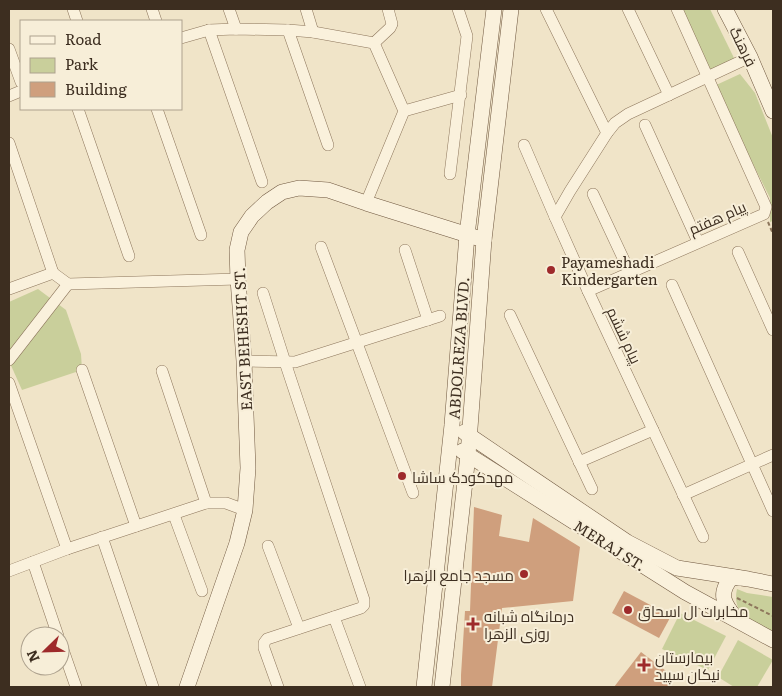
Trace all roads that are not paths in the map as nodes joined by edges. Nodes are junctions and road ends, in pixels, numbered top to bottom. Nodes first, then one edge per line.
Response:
1 (229, 9) edge
2 (306, 9) edge
3 (388, 9) edge
4 (458, 9) edge
5 (494, 9) edge
6 (511, 9) edge
7 (546, 9) edge
8 (628, 9) edge
9 (677, 9) edge
10 (725, 9) edge
11 (236, 29) junction
12 (209, 30) junction
13 (288, 30) junction
14 (313, 32) junction
15 (182, 38) edge
16 (374, 43) junction
17 (9, 49) edge
18 (750, 57) junction
19 (707, 77) junction
20 (20, 79) edge
21 (669, 95) junction
22 (461, 96) junction
23 (78, 110) edge
24 (157, 110) edge
25 (404, 111) junction
26 (773, 111) edge
27 (645, 125) dead end
28 (607, 133) junction
29 (9, 143) edge
30 (328, 145) dead end
31 (524, 145) dead end
32 (450, 174) dead end
33 (262, 182) dead end
34 (593, 194) dead end
35 (366, 204) junction
36 (555, 217) junction
37 (201, 235) dead end
38 (467, 235) junction
39 (484, 240) junction
40 (698, 242) junction
41 (321, 247) dead end
42 (405, 250) dead end
43 (738, 252) dead end
44 (129, 256) dead end
45 (53, 273) junction
46 (630, 273) junction
47 (238, 279) junction
48 (68, 284) junction
49 (672, 285) dead end
50 (9, 289) edge
51 (588, 291) junction
52 (263, 293) dead end
53 (510, 315) dead end
54 (440, 316) dead end
55 (428, 320) junction
56 (773, 330) edge
57 (357, 342) junction
58 (9, 360) edge
59 (244, 361) junction
60 (285, 362) junction
61 (82, 370) dead end
62 (162, 371) dead end
63 (9, 382) edge
64 (452, 425) junction
65 (653, 430) junction
66 (470, 435) junction
67 (450, 444) junction
68 (773, 454) edge
69 (468, 455) junction
70 (579, 462) junction
71 (752, 464) junction
72 (592, 489) dead end
73 (413, 493) dead end
74 (683, 495) junction
75 (206, 503) junction
76 (245, 510) junction
77 (773, 511) edge
78 (174, 515) junction
79 (136, 526) junction
80 (102, 537) junction
81 (703, 537) dead end
82 (268, 546) dead end
83 (67, 550) junction
84 (33, 562) junction
85 (9, 571) edge
86 (748, 578) junction
87 (773, 584) edge
88 (202, 592) dead end
89 (334, 617) junction
90 (738, 622) junction
91 (55, 626) edge
92 (299, 628) junction
93 (773, 640) edge
94 (70, 670) edge
95 (76, 687) edge
96 (153, 687) edge
97 (188, 687) edge
98 (278, 687) edge
99 (360, 687) edge
100 (424, 687) edge
101 (442, 687) edge

1 - 11 street
2 - 14 street
3 - 16 street
4 - 22 street
5 - 38 main road, ABDOLREZA BLVD.
6 - 39 main road, ABDOLREZA BLVD.
7 - 28 street
8 - 21 street
9 - 19 street, پیام هفتم
10 - 18 main road, فرهنگ
11 - 12 street
11 - 13 street
12 - 15 street
12 - 33 street
13 - 14 street
13 - 30 street
14 - 16 street
16 - 25 street
17 - 20 street
18 - 19 street
18 - 26 main road, فرهنگ
19 - 21 street
19 - 40 street, پیام هفتم
21 - 28 street
22 - 25 street
22 - 32 street
23 - 44 street
24 - 37 street
25 - 35 street
27 - 40 street
28 - 36 street
29 - 45 street
31 - 36 street, پیام ششم
34 - 46 street
35 - 38 main road, EAST BEHESHT ST.
35 - 47 main road, EAST BEHESHT ST.
36 - 51 street, پیام ششم
38 - 39 main road, EAST BEHESHT ST.
38 - 64 main road, ABDOLREZA BLVD.
39 - 66 main road, ABDOLREZA BLVD.
40 - 46 street, پیام هفتم
41 - 57 street
42 - 55 street
43 - 56 street
45 - 48 street
45 - 50 street
46 - 51 street, پیام هفتم
47 - 48 street
47 - 59 main road, EAST BEHESHT ST.
48 - 58 street
49 - 71 street
51 - 65 street, پیام ششم
52 - 60 street
53 - 70 street
54 - 55 street
55 - 57 street
57 - 60 street
57 - 73 street
59 - 60 street
59 - 76 main road, EAST BEHESHT ST.
60 - 89 street
61 - 79 street
62 - 75 street
63 - 83 street
64 - 66 main road, MERAJ ST.
64 - 67 main road, ABDOLREZA BLVD.
65 - 70 street
65 - 74 street, پیام ششم
66 - 69 main road, ABDOLREZA BLVD.
66 - 86 main road, MERAJ ST.
67 - 69 main road, MERAJ ST.
67 - 100 main road, ABDOLREZA BLVD.
68 - 71 street
69 - 90 main road, MERAJ ST.
69 - 101 main road, ABDOLREZA BLVD.
70 - 72 street
71 - 74 street
71 - 77 street
74 - 81 street, پیام ششم
75 - 76 street
75 - 78 street
76 - 97 main road, EAST BEHESHT ST.
78 - 79 street
78 - 88 street
79 - 80 street
80 - 83 street
80 - 96 street
82 - 92 street
83 - 84 street
84 - 85 street
84 - 91 street
86 - 87 main road, MERAJ ST.
86 - 90 main road
89 - 92 street
89 - 99 street
90 - 93 main road, MERAJ ST.
92 - 98 street
94 - 95 street

